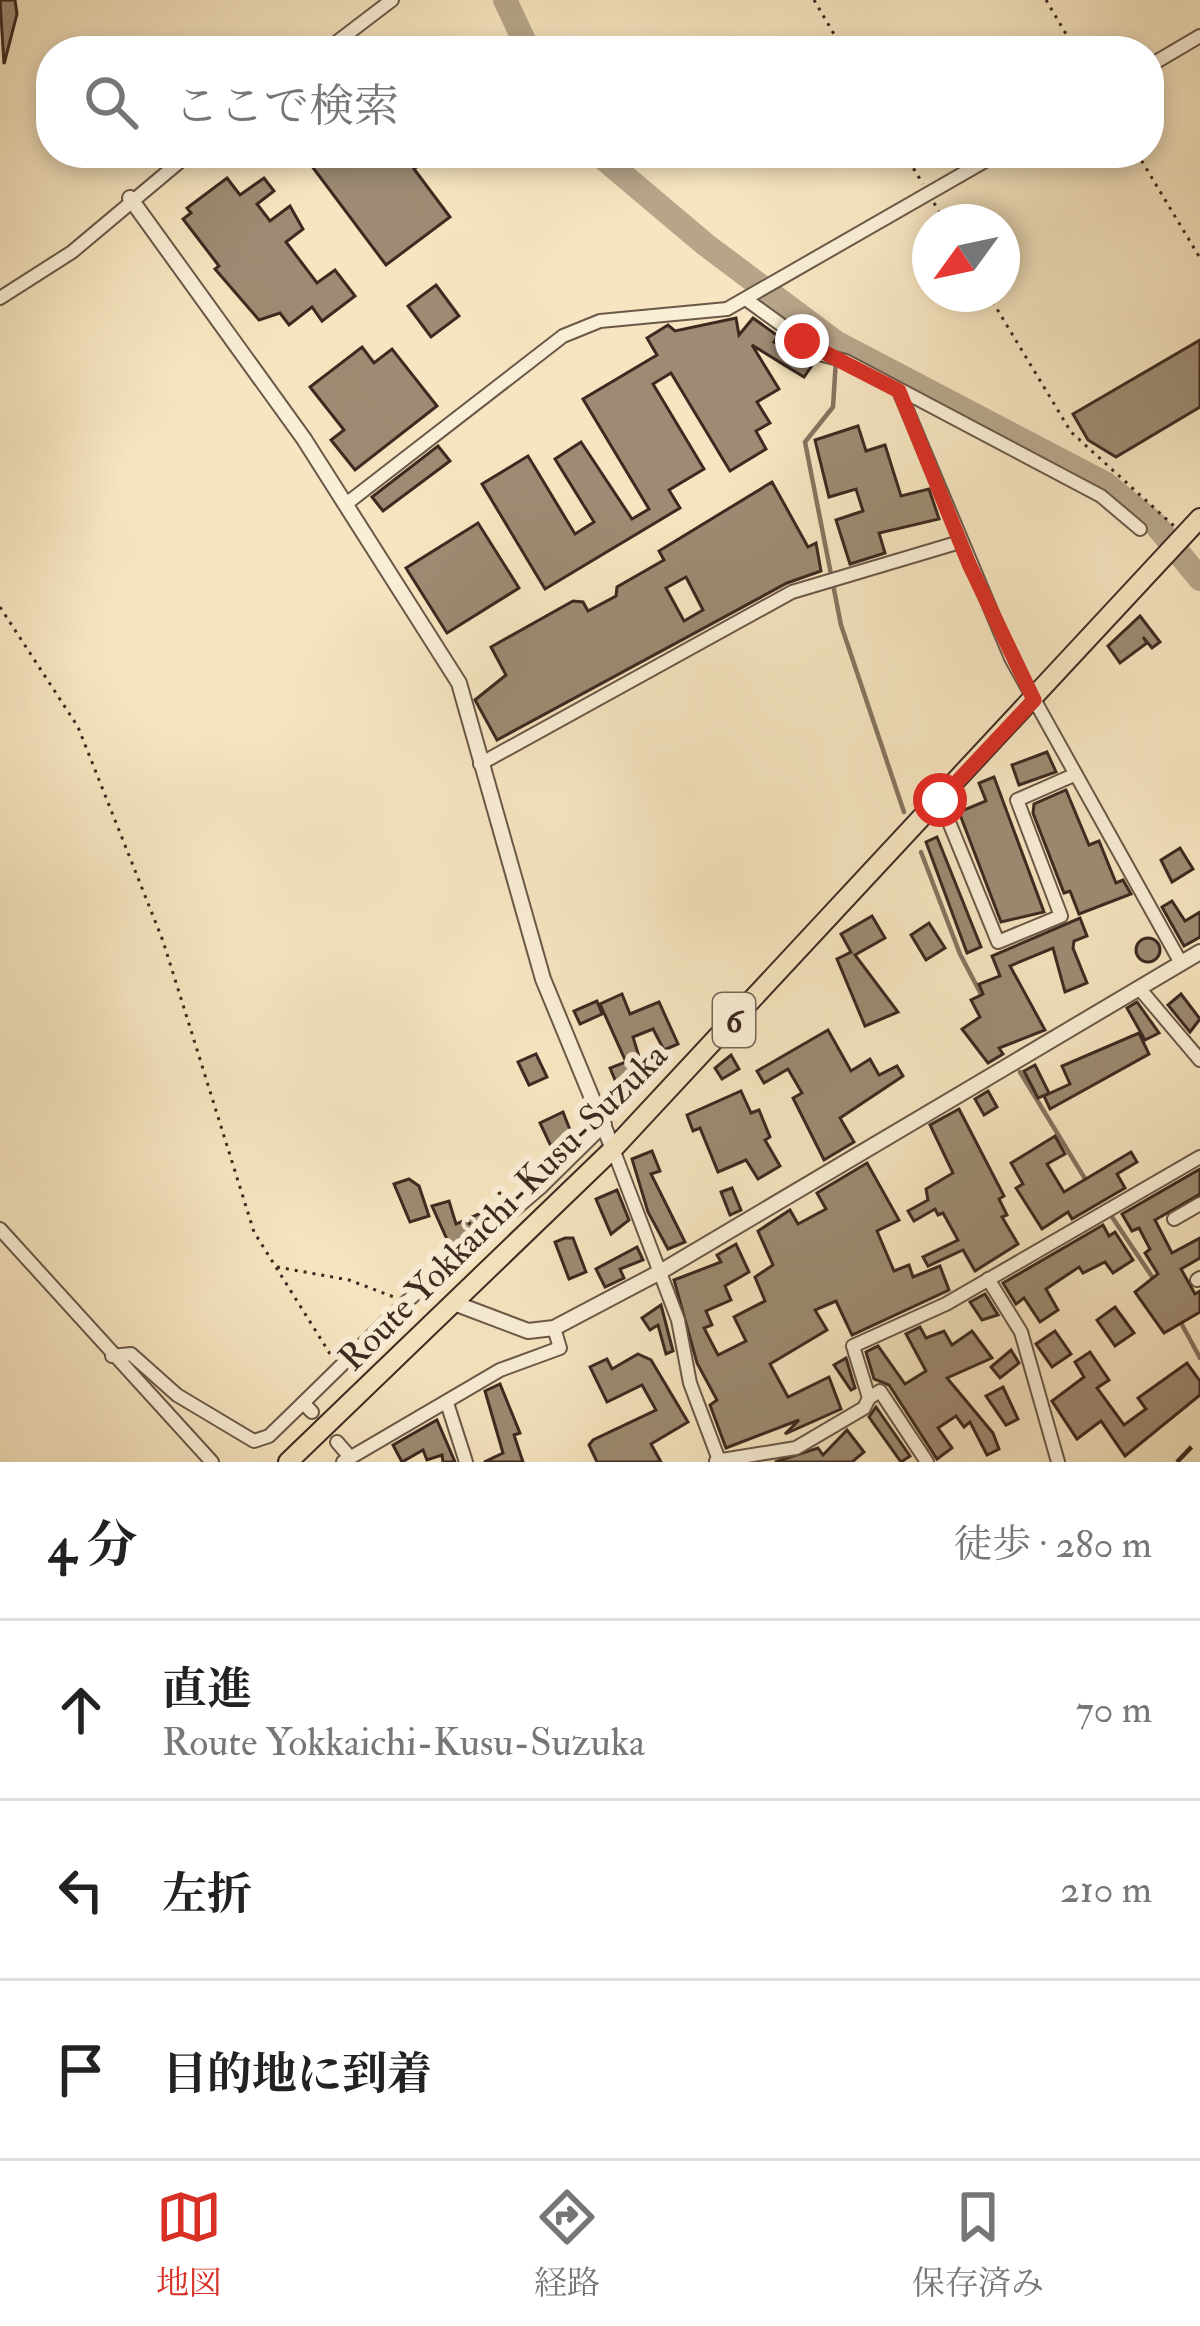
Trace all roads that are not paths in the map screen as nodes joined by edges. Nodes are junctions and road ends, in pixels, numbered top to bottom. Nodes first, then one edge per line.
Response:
1 (392, 0) edge
2 (345, 36) edge
3 (1200, 36) edge
4 (1164, 57) edge
5 (170, 168) edge
6 (974, 168) edge
7 (130, 198) junction
8 (0, 298) edge
9 (750, 298) junction
10 (899, 391) junction
11 (346, 504) junction
12 (1200, 518) edge
13 (1140, 529) dead end
14 (960, 542) junction
15 (1034, 700) junction
16 (480, 764) junction
17 (1074, 775) junction
18 (940, 800) junction
19 (1200, 952) edge
20 (1180, 963) junction
21 (1139, 988) junction
22 (1200, 1034) edge
23 (1185, 1043) junction
24 (1200, 1060) edge
25 (605, 1124) junction
26 (614, 1149) junction
27 (1200, 1157) edge
28 (1200, 1204) edge
29 (1174, 1219) dead end
30 (0, 1229) edge
31 (660, 1272) junction
32 (988, 1279) junction
33 (454, 1303) junction
34 (554, 1328) junction
35 (112, 1356) junction
36 (869, 1398) junction
37 (447, 1403) junction
38 (337, 1442) dead end
39 (347, 1459) edge
40 (717, 1461) edge
41 (212, 1462) edge
42 (288, 1462) edge
43 (466, 1462) edge
44 (927, 1462) edge
45 (1058, 1462) edge

1 - 2 street
3 - 4 street
5 - 7 street
6 - 9 street
7 - 8 street
7 - 11 street
9 - 10 street
9 - 11 street
10 - 13 street
10 - 14 street
11 - 16 street
12 - 15 main road, Route Yokkaichi-Kusu-Suzuka / 6
14 - 15 street
14 - 16 street
15 - 17 street
15 - 18 main road, Route Yokkaichi-Kusu-Suzuka / 6
16 - 25 street
17 - 18 street
17 - 20 street
18 - 26 main road, Route Yokkaichi-Kusu-Suzuka / 6
19 - 20 street
20 - 21 street
21 - 23 street
21 - 31 street
22 - 23 street
23 - 24 street
25 - 26 street
25 - 35 street
26 - 31 street
26 - 33 main road, Route Yokkaichi-Kusu-Suzuka / 6
27 - 32 street
28 - 29 street
30 - 35 street
31 - 34 street
31 - 40 street
32 - 36 street
32 - 45 street
33 - 34 street
33 - 42 main road, Route Yokkaichi-Kusu-Suzuka / 6
34 - 37 street
35 - 41 street
36 - 40 street
36 - 44 street
37 - 39 street
37 - 43 street
38 - 39 street

